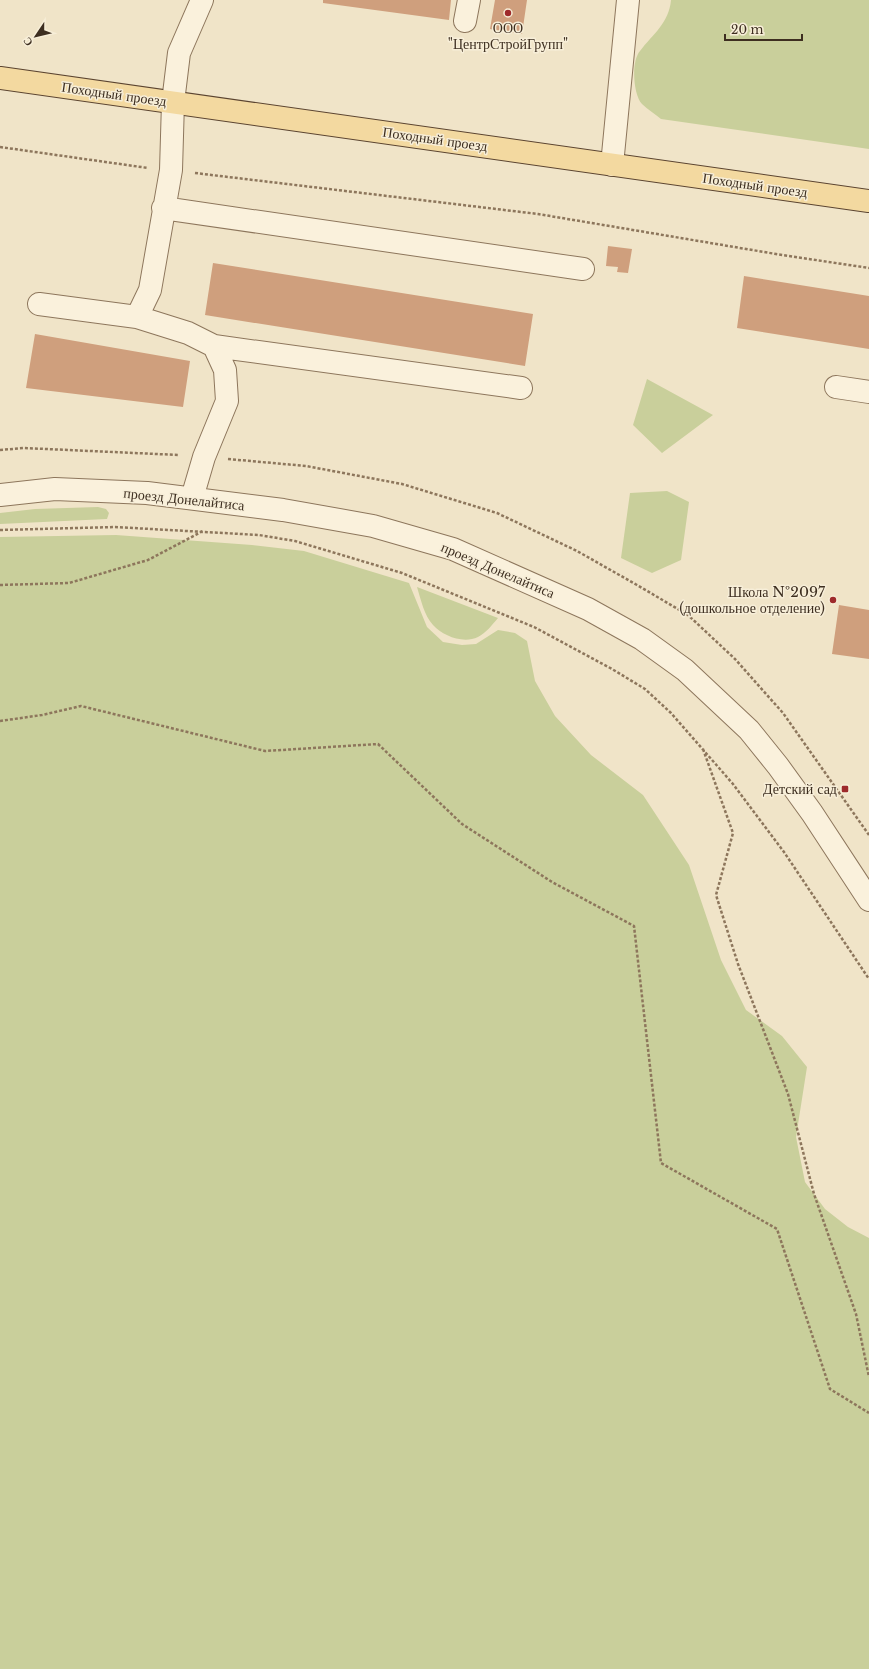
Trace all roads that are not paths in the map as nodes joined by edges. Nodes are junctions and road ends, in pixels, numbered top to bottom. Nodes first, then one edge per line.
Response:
1 (202, 0) edge
2 (469, 0) edge
3 (628, 0) edge
4 (465, 22) dead end
5 (0, 78) edge
6 (173, 102) junction
7 (612, 165) junction
8 (869, 201) edge
9 (163, 208) junction
10 (583, 269) dead end
11 (39, 304) dead end
12 (137, 317) junction
13 (214, 346) junction
14 (836, 387) dead end
15 (521, 388) dead end
16 (869, 392) edge
17 (0, 495) edge
18 (192, 498) junction
19 (866, 890) edge

1 - 6 street
2 - 4 street
3 - 7 street
5 - 6 main road, Походный проезд
6 - 7 main road, Походный проезд
6 - 9 street
7 - 8 main road, Походный проезд
9 - 10 street
9 - 12 street
11 - 12 street
12 - 13 street
13 - 15 street
13 - 18 street
14 - 16 street
17 - 18 street, проезд Донелайтиса
18 - 19 street, проезд Донелайтиса

